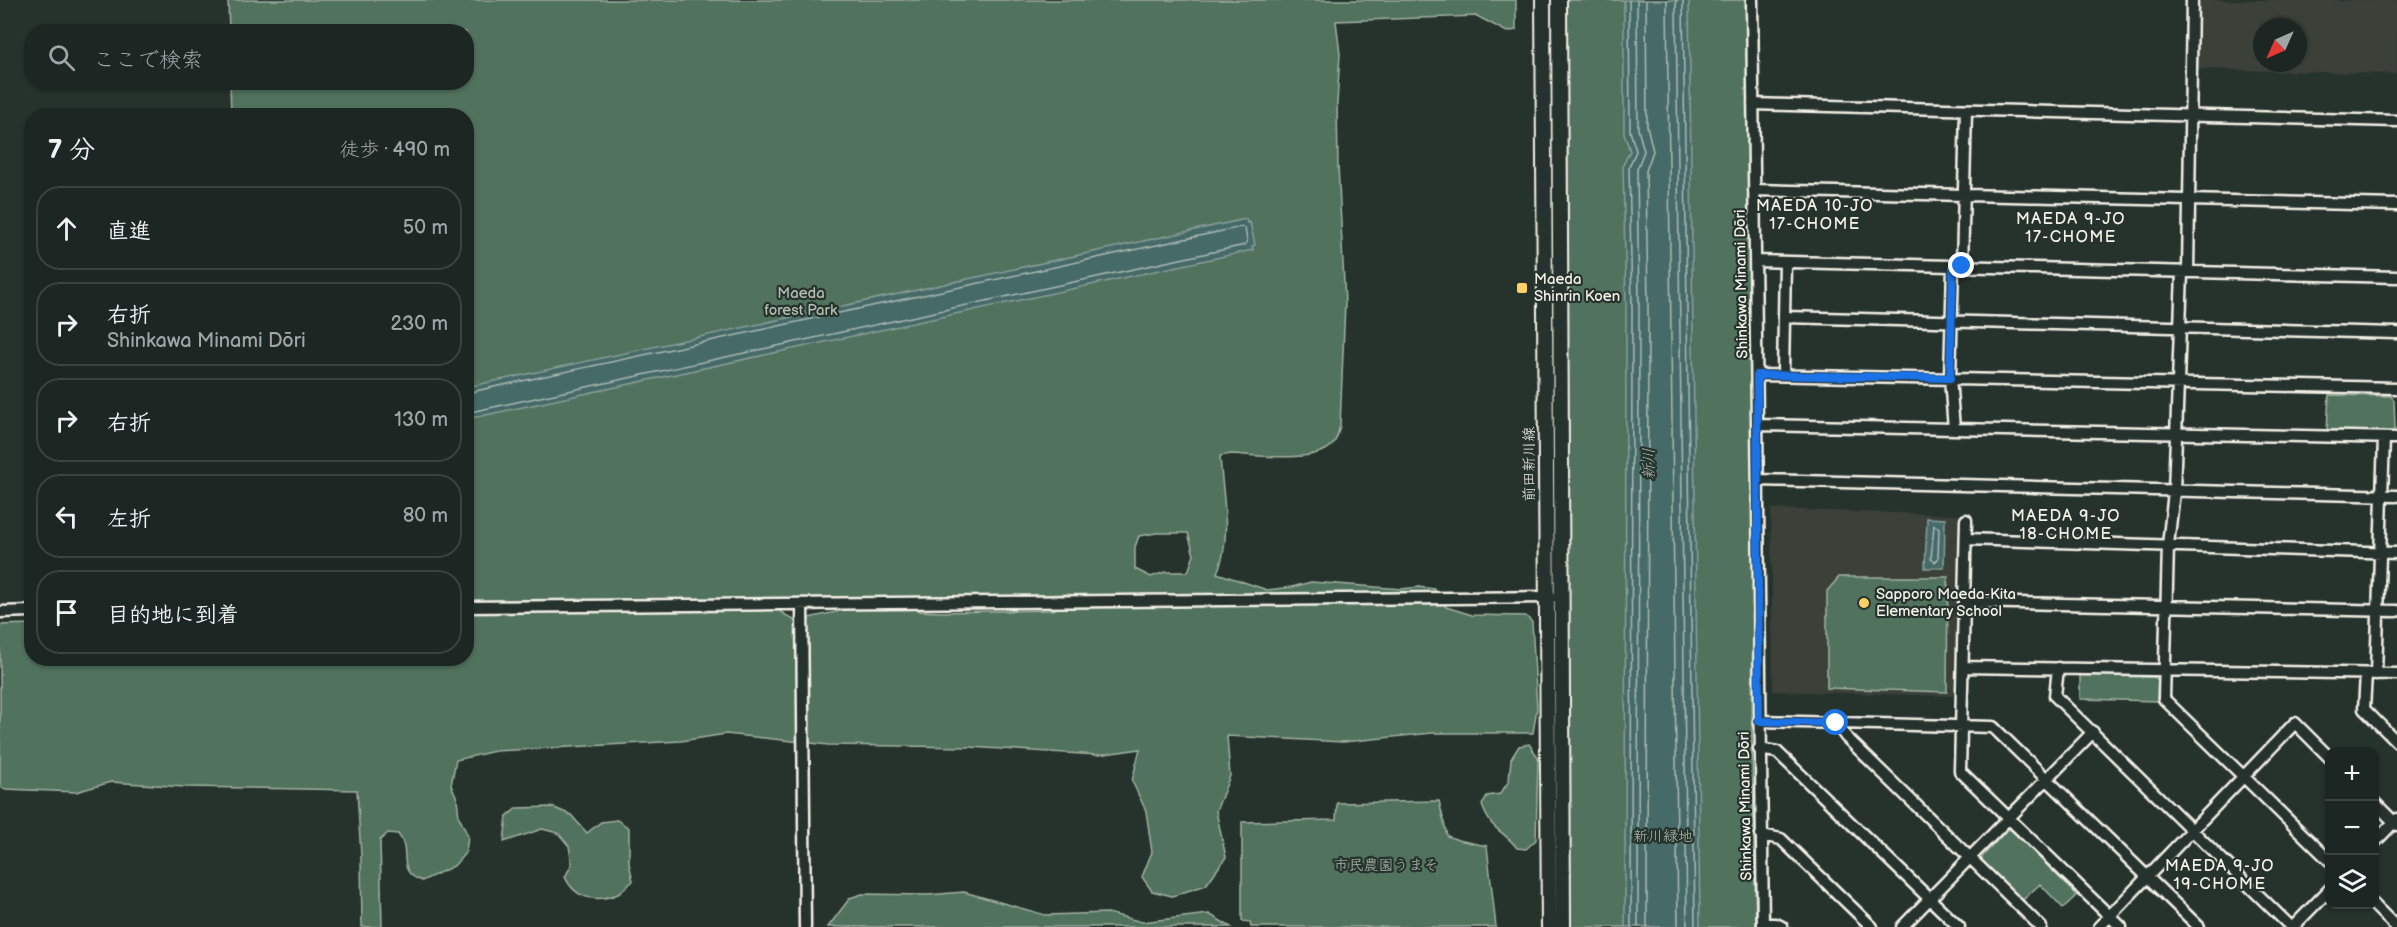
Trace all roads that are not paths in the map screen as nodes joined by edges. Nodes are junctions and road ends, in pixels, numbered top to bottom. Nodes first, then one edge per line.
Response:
1 (1544, 0) edge
2 (1559, 0) edge
3 (1752, 0) edge
4 (2192, 0) edge
5 (1753, 104) junction
6 (1966, 110) junction
7 (2191, 115) junction
8 (2397, 121) edge
9 (1754, 190) junction
10 (1962, 195) junction
11 (2190, 200) junction
12 (2397, 205) edge
13 (1755, 261) junction
14 (1785, 262) junction
15 (1958, 266) junction
16 (2185, 272) junction
17 (2397, 277) edge
18 (1784, 317) junction
19 (1952, 321) junction
20 (2180, 327) junction
21 (2397, 333) edge
22 (1757, 375) junction
23 (1783, 375) junction
24 (1950, 378) junction
25 (2177, 382) junction
26 (2397, 388) edge
27 (1757, 425) junction
28 (1954, 429) junction
29 (2176, 434) junction
30 (2384, 438) junction
31 (2397, 438) edge
32 (1758, 480) junction
33 (2174, 492) junction
34 (2382, 495) junction
35 (2397, 496) edge
36 (1966, 520) dead end
37 (1966, 539) junction
38 (2168, 545) junction
39 (2381, 552) junction
40 (2397, 552) edge
41 (1546, 597) junction
42 (1562, 597) junction
43 (1965, 602) junction
44 (802, 604) junction
45 (2166, 606) junction
46 (474, 607) edge
47 (24, 611) edge
48 (2377, 611) junction
49 (2397, 611) edge
50 (0, 612) edge
51 (1963, 667) junction
52 (2058, 668) junction
53 (2165, 670) junction
54 (2371, 674) junction
55 (2397, 674) edge
56 (1759, 721) junction
57 (1836, 723) junction
58 (1961, 727) junction
59 (2093, 732) junction
60 (2397, 742) edge
61 (1759, 750) junction
62 (2325, 753) edge
63 (2244, 777) junction
64 (2046, 780) junction
65 (2379, 807) edge
66 (2008, 818) junction
67 (2396, 822) edge
68 (2192, 830) junction
69 (1761, 835) junction
70 (2379, 838) edge
71 (2325, 856) edge
72 (1969, 857) junction
73 (2147, 877) junction
74 (2325, 895) edge
75 (1929, 899) junction
76 (2378, 909) edge
77 (2110, 916) junction
78 (1763, 925) edge
79 (805, 927) edge
80 (1549, 927) edge
81 (1563, 927) edge
82 (1782, 927) edge
83 (1872, 927) edge
84 (1902, 927) edge
85 (1959, 927) edge
86 (2041, 927) edge
87 (2099, 927) edge
88 (2121, 927) edge
89 (2199, 927) edge
90 (2292, 927) edge
91 (2396, 927) edge

1 - 41 main road, 前田新川線
2 - 42 main road
3 - 5 street, Shinkawa Minami Dōri
4 - 7 street
5 - 6 street
5 - 9 street, Shinkawa Minami Dōri
6 - 7 street
6 - 10 street
7 - 8 street
7 - 11 street
9 - 10 street
9 - 13 street, Shinkawa Minami Dōri
10 - 11 street
10 - 15 street
11 - 12 street
11 - 16 street
13 - 14 street
13 - 22 street, Shinkawa Minami Dōri
14 - 15 street
14 - 18 street
15 - 16 street
15 - 19 street
16 - 17 street
16 - 20 street
18 - 19 street
18 - 23 street
19 - 20 street
19 - 24 street
20 - 21 street
20 - 25 street
22 - 23 street
22 - 27 street, Shinkawa Minami Dōri
23 - 24 street
24 - 25 street
24 - 28 street
25 - 26 street
25 - 29 street
27 - 28 street
27 - 32 street, Shinkawa Minami Dōri
28 - 29 street
29 - 30 street
29 - 33 street
30 - 31 street
30 - 34 street
32 - 33 street
32 - 56 street, Shinkawa Minami Dōri
33 - 34 street
33 - 38 street
34 - 35 street
34 - 39 street
36 - 37 street
37 - 38 street
37 - 43 street
38 - 39 street
38 - 45 street
39 - 40 street
39 - 48 street
41 - 42 street
41 - 44 street
41 - 80 main road, 前田新川線
42 - 81 main road
43 - 45 street
43 - 51 street
44 - 46 street
44 - 79 street
45 - 48 street
45 - 53 street
47 - 50 street
48 - 49 street
48 - 54 street
51 - 52 street
51 - 58 street
52 - 53 street
52 - 59 street
53 - 54 street
53 - 63 street
54 - 55 street
54 - 60 street
56 - 57 street
56 - 61 street, Shinkawa Minami Dōri
57 - 58 street
57 - 72 street
58 - 64 street
58 - 66 street
59 - 64 street
59 - 68 street
61 - 69 street, Shinkawa Minami Dōri
61 - 75 street
62 - 63 street
63 - 68 street
63 - 71 street
64 - 66 street
64 - 73 street
65 - 67 street
66 - 72 street
66 - 77 street
67 - 70 street
68 - 73 street
68 - 90 street
69 - 78 street, Shinkawa Minami Dōri
69 - 83 street
72 - 75 street
72 - 86 street
73 - 77 street
73 - 89 street
74 - 90 street
75 - 84 street
75 - 85 street
76 - 91 street
77 - 87 street
77 - 88 street
78 - 82 street

